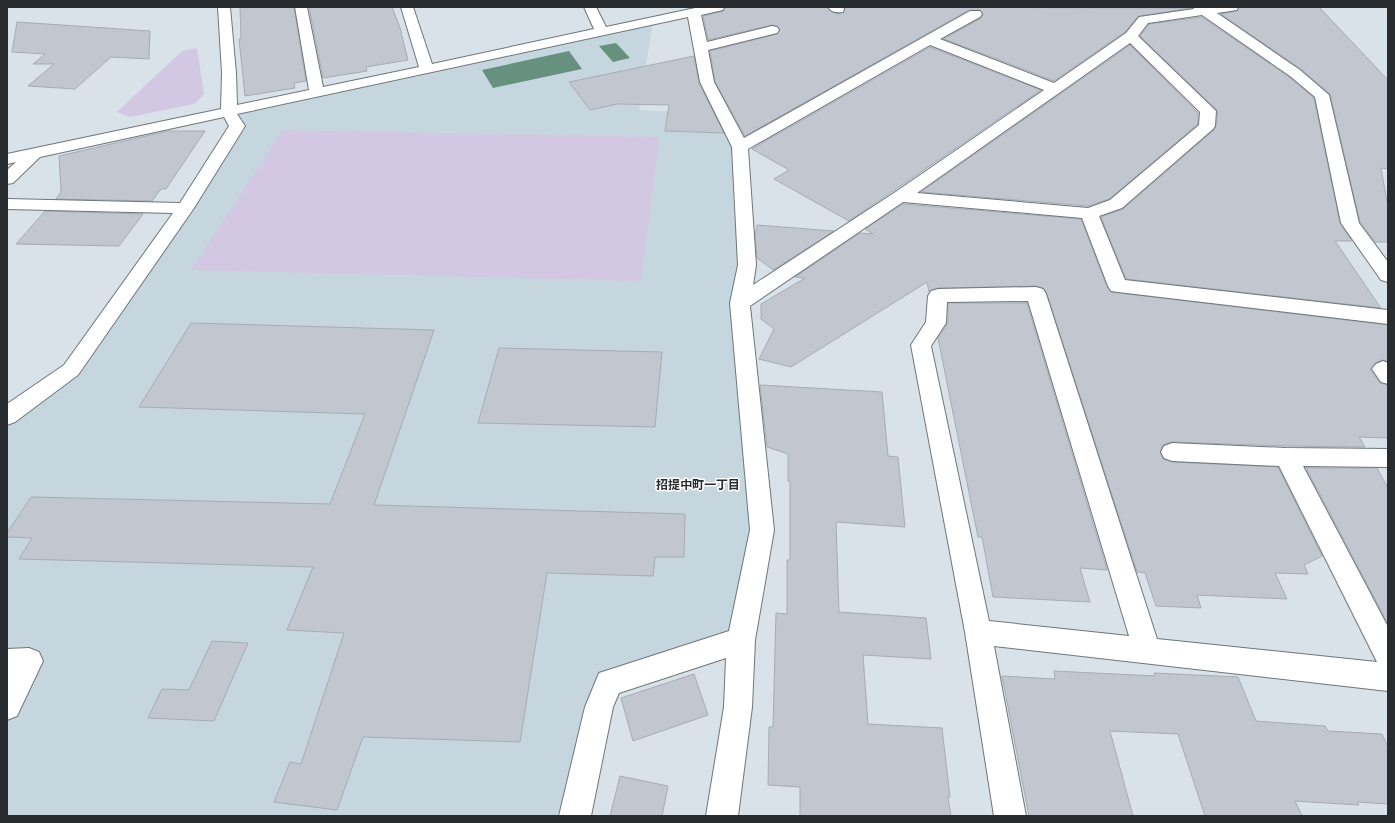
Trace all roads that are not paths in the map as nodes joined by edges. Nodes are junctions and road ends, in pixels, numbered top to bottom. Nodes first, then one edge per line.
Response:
1 (224, 7) edge
2 (300, 7) edge
3 (407, 7) edge
4 (590, 7) edge
5 (718, 7) edge
6 (1232, 7) edge
7 (1202, 10) edge
8 (688, 11) edge
9 (975, 14) dead end
10 (772, 30) dead end
11 (602, 32) junction
12 (1131, 36) junction
13 (930, 40) junction
14 (701, 48) junction
15 (427, 70) junction
16 (1055, 89) junction
17 (317, 93) junction
18 (229, 112) junction
19 (740, 147) junction
20 (35, 153) junction
21 (7, 159) edge
22 (7, 179) edge
23 (900, 197) junction
24 (7, 204) edge
25 (184, 208) junction
26 (1089, 213) junction
27 (1382, 260) edge
28 (1388, 276) edge
29 (740, 303) junction
30 (1388, 317) edge
31 (11, 410) edge
32 (1172, 452) dead end
33 (1286, 457) junction
34 (1388, 458) edge
35 (978, 632) junction
36 (741, 640) junction
37 (1147, 651) junction
38 (1388, 655) edge
39 (7, 662) edge
40 (1388, 677) edge
41 (7, 706) edge
42 (575, 816) edge
43 (722, 816) edge
44 (1010, 816) edge

1 - 18 street
2 - 17 street
3 - 15 street
4 - 11 street
5 - 8 street
6 - 7 street
7 - 12 street
7 - 27 street
8 - 11 street
8 - 14 street
9 - 13 street
10 - 14 street
11 - 15 street
12 - 16 street
12 - 26 street
13 - 16 street
13 - 19 street
14 - 19 street
15 - 17 street
16 - 23 street
17 - 18 street
18 - 20 street
18 - 25 street
19 - 29 street
20 - 21 street
20 - 22 street
23 - 26 street
23 - 29 street
24 - 25 street
25 - 31 street
26 - 30 street
27 - 28 street
29 - 36 street
32 - 33 street
33 - 34 street
33 - 38 street
35 - 37 street
35 - 37 street
35 - 44 street
36 - 42 street
36 - 43 street
37 - 40 street
39 - 41 street

